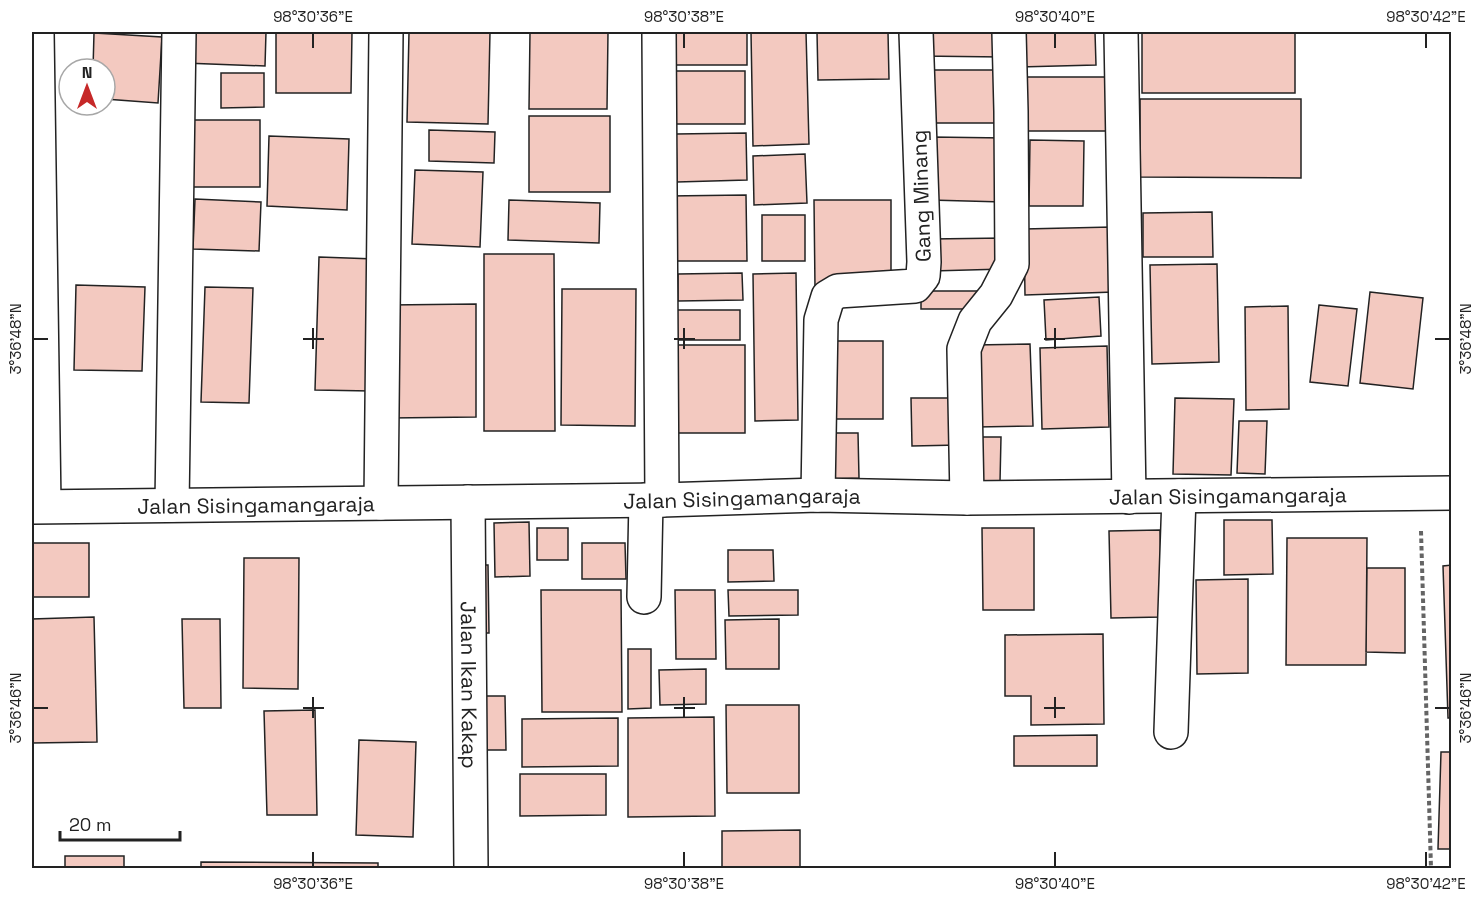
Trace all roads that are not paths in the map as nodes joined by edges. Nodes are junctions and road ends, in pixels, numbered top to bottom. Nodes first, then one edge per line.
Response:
1 (37, 32) edge
2 (179, 32) edge
3 (386, 32) edge
4 (659, 32) edge
5 (916, 32) edge
6 (1009, 32) edge
7 (1122, 32) edge
8 (1436, 494) edge
9 (818, 495) junction
10 (1129, 496) junction
11 (1179, 496) junction
12 (967, 498) junction
13 (654, 501) junction
14 (468, 502) junction
15 (381, 503) junction
16 (172, 505) junction
17 (38, 507) edge
18 (644, 597) dead end
19 (1171, 732) dead end
20 (471, 868) edge

1 - 17 street
2 - 16 street
3 - 15 street
4 - 13 street
5 - 9 street, Gang Minang
6 - 12 street
7 - 10 street
8 - 11 street, Jalan Sisingamangaraja
9 - 12 street, Jalan Sisingamangaraja
9 - 13 street, Jalan Sisingamangaraja
10 - 11 street, Jalan Sisingamangaraja
10 - 12 street, Jalan Sisingamangaraja
11 - 19 street
13 - 14 street, Jalan Sisingamangaraja
13 - 18 street
14 - 15 street, Jalan Sisingamangaraja
14 - 20 street, Jalan Ikan Kakap
15 - 16 street, Jalan Sisingamangaraja
16 - 17 street, Jalan Sisingamangaraja

